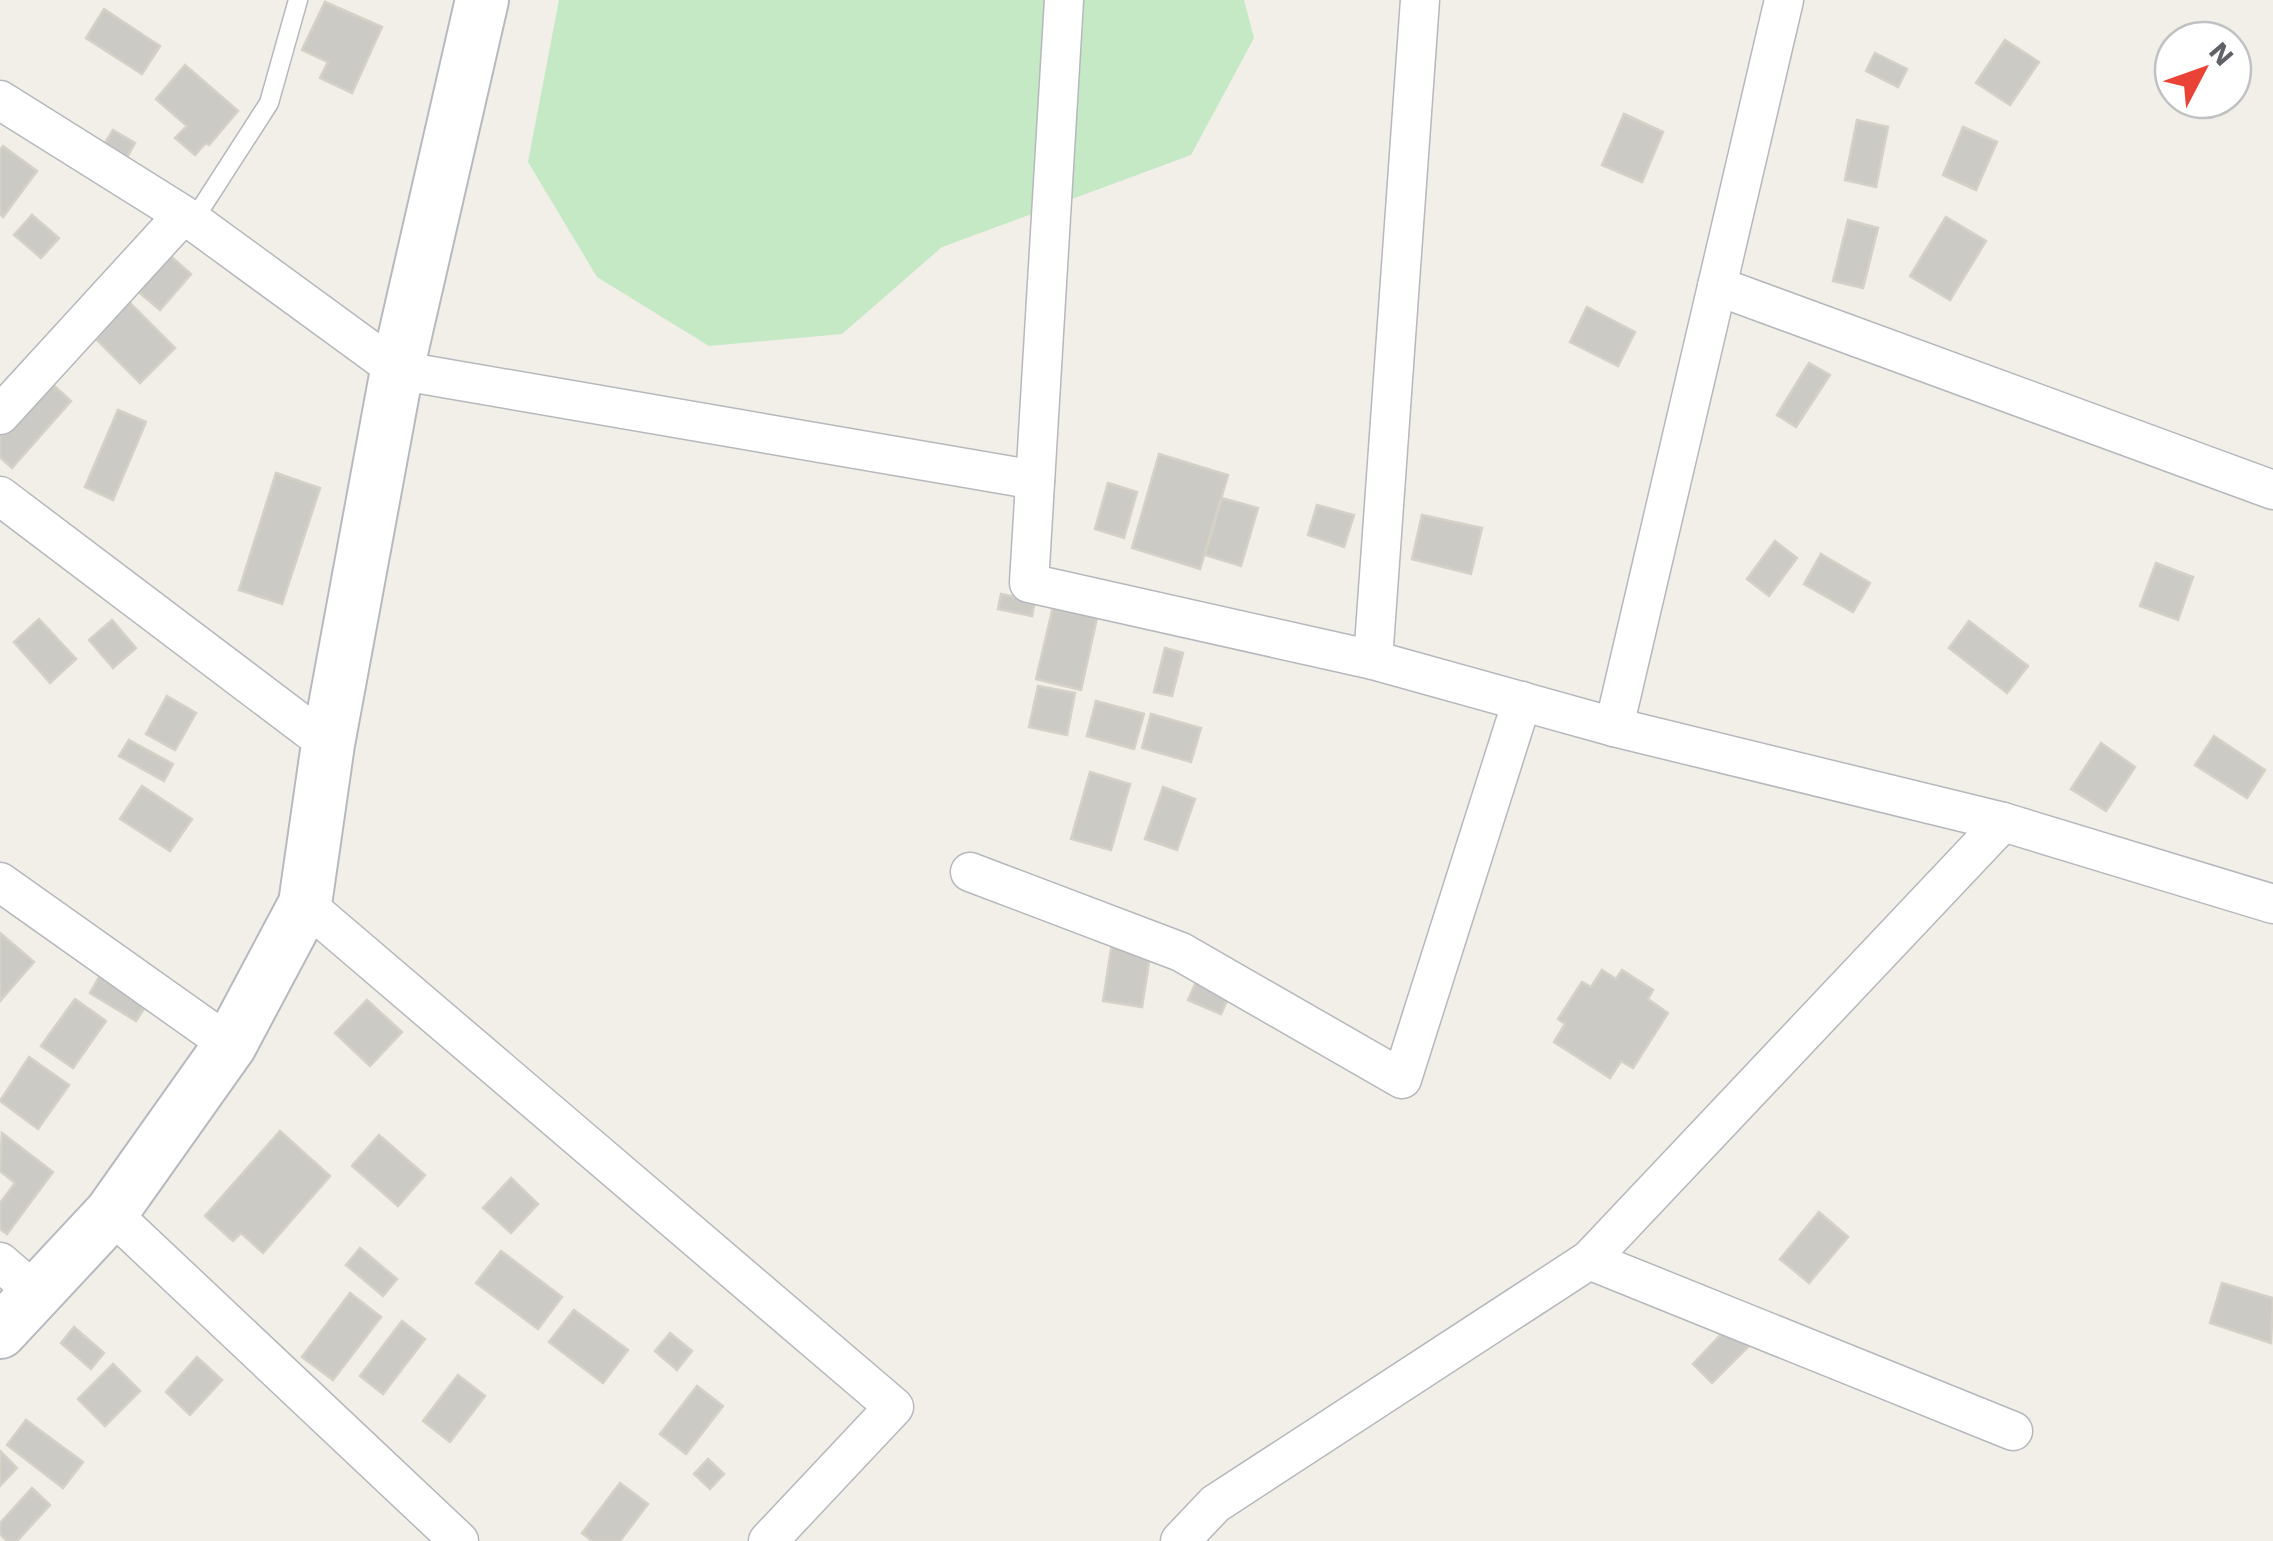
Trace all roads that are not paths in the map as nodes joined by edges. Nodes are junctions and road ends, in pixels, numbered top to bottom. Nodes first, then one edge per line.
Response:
1 (298, 0) edge
2 (482, 0) edge
3 (1064, 0) edge
4 (1420, 0) edge
5 (1784, 0) edge
6 (0, 100) edge
7 (187, 218) junction
8 (1717, 286) junction
9 (396, 370) junction
10 (0, 416) edge
11 (1035, 480) junction
12 (2273, 490) edge
13 (0, 496) edge
14 (1374, 660) junction
15 (1522, 701) junction
16 (1614, 727) junction
17 (328, 744) junction
18 (2003, 822) junction
19 (970, 872) dead end
20 (0, 882) edge
21 (305, 904) junction
22 (2273, 904) edge
23 (230, 1045) junction
24 (110, 1213) junction
25 (1590, 1260) junction
26 (18, 1278) edge
27 (0, 1332) edge
28 (2013, 1431) dead end
29 (460, 1541) edge
30 (768, 1541) edge
31 (1180, 1541) edge

1 - 7 lane
2 - 9 street
3 - 11 street
4 - 14 street
5 - 8 street
6 - 7 street
7 - 9 street
7 - 10 street
8 - 12 street
8 - 16 street
9 - 11 street
9 - 17 street
11 - 14 street
13 - 17 street
14 - 15 street
15 - 16 street
15 - 19 street
16 - 18 street
17 - 21 street
18 - 22 street
18 - 25 street
20 - 23 street
21 - 23 street
21 - 30 street
23 - 24 street
24 - 26 street
24 - 29 street
25 - 28 street
25 - 31 street
26 - 27 street

